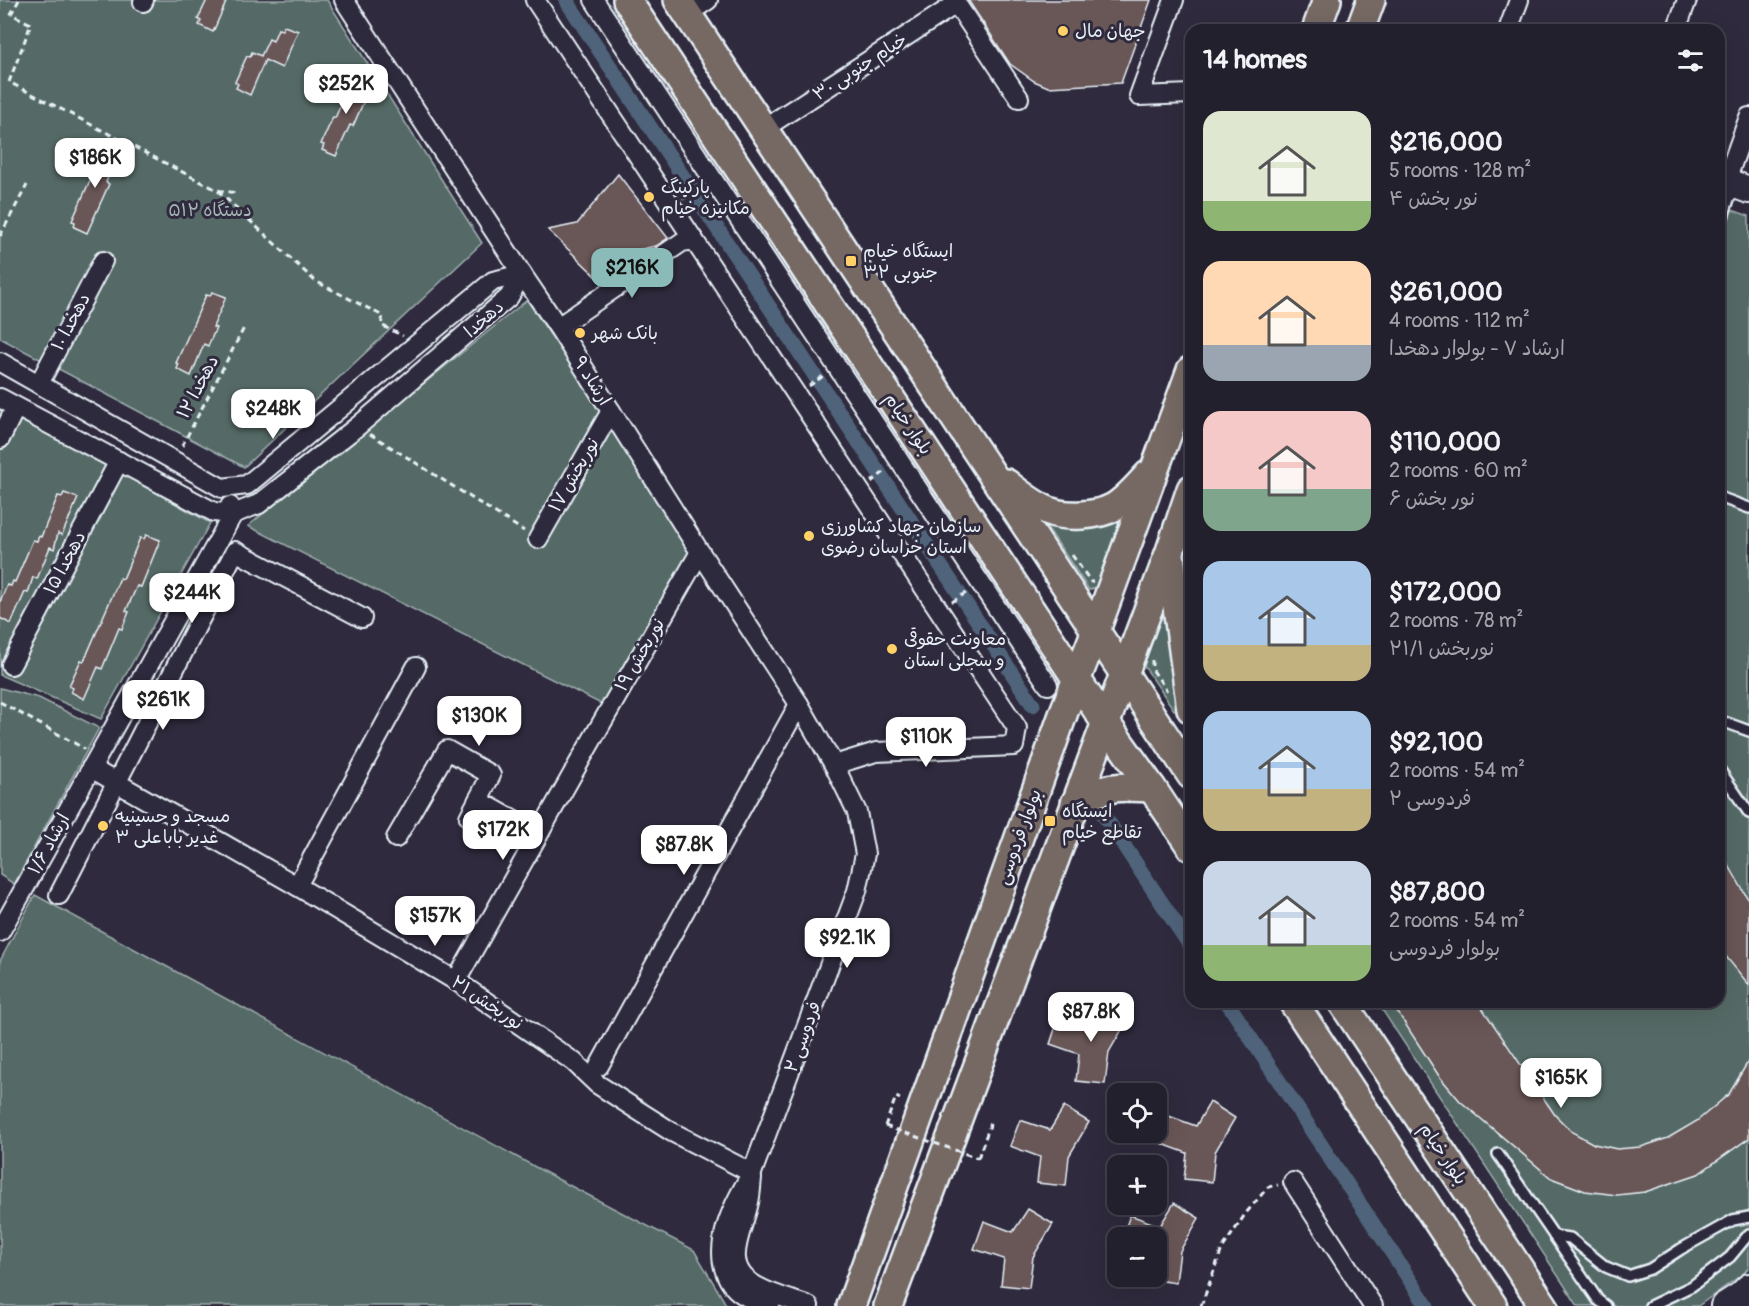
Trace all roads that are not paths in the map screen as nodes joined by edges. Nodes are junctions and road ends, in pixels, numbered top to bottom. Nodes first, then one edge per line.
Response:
1 (344, 0) edge
2 (535, 0) edge
3 (594, 0) edge
4 (627, 0) edge
5 (1174, 0) edge
6 (1327, 0) edge
7 (1371, 0) edge
8 (1519, 0) edge
9 (1687, 0) edge
10 (955, 2) edge
11 (691, 5) edge
12 (1318, 24) edge
13 (1362, 24) edge
14 (1510, 24) edge
15 (1678, 24) edge
16 (1185, 94) edge
17 (1018, 98) dead end
18 (1749, 117) edge
19 (763, 129) junction
20 (1732, 184) edge
21 (1725, 208) edge
22 (694, 240) junction
23 (103, 261) dead end
24 (522, 274) junction
25 (558, 327) junction
26 (0, 362) edge
27 (39, 384) junction
28 (1185, 386) edge
29 (0, 398) edge
30 (16, 407) junction
31 (611, 411) junction
32 (0, 439) edge
33 (119, 461) junction
34 (987, 466) junction
35 (1155, 468) junction
36 (222, 489) junction
37 (1725, 499) edge
38 (1185, 507) edge
39 (1749, 508) edge
40 (233, 514) junction
41 (531, 535) road end
42 (1170, 551) junction
43 (700, 552) junction
44 (362, 618) dead end
45 (1096, 630) junction
46 (1185, 664) edge
47 (11, 665) dead end
48 (417, 667) dead end
49 (1123, 674) junction
50 (1077, 678) junction
51 (1048, 685) dead end
52 (799, 704) junction
53 (1105, 722) junction
54 (1725, 722) edge
55 (1749, 731) edge
56 (94, 762) junction
57 (834, 765) junction
58 (1185, 766) edge
59 (1725, 778) edge
60 (117, 782) junction
61 (1152, 788) junction
62 (478, 800) junction
63 (1075, 803) junction
64 (1749, 813) edge
65 (469, 817) dead end
66 (538, 834) junction
67 (396, 838) dead end
68 (1185, 838) edge
69 (297, 886) junction
70 (59, 895) dead end
71 (0, 932) edge
72 (456, 981) junction
73 (1297, 1008) edge
74 (1346, 1008) edge
75 (599, 1066) dead end
76 (1498, 1154) dead end
77 (752, 1173) junction
78 (1293, 1182) road end
79 (1749, 1217) edge
80 (1749, 1234) edge
81 (1554, 1236) junction
82 (1749, 1287) edge
83 (770, 1306) edge
84 (809, 1306) edge
85 (851, 1306) edge
86 (888, 1306) edge
87 (1372, 1306) edge
88 (1493, 1306) edge
89 (1544, 1306) edge
90 (1606, 1306) edge
91 (1650, 1306) edge
92 (1724, 1306) edge

1 - 24 street, ارشاد ۹
2 - 22 street
3 - 51 street
4 - 50 main road, بلوار خیام
5 - 16 street
6 - 12 main road
7 - 13 main road
8 - 14 street
9 - 15 street
10 - 17 street
10 - 19 street, خیام جنوبی ۳۰
11 - 19 main road
18 - 20 street
19 - 34 main road
20 - 21 lane
22 - 25 street
22 - 57 street
23 - 27 street, دهخدا ۱۰
24 - 25 street, ارشاد ۹
24 - 36 street, دهخدا
24 - 40 street, دهخدا
25 - 31 street, ارشاد ۹
26 - 27 street
27 - 36 street
28 - 35 main road, بولوار فردوسی
29 - 30 street
30 - 32 street
30 - 33 street
31 - 41 street, نوربخش ۱۷
31 - 43 street, ارشاد ۹
33 - 40 street
33 - 47 street, دهخدا ۱۵
34 - 35 main road
34 - 45 main road
35 - 45 main road, بولوار فردوسی
36 - 40 street
37 - 39 lane
38 - 42 main road
40 - 56 street, ارشاد ۱/۶
42 - 46 main road
42 - 49 main road
43 - 52 street, ارشاد ۹
43 - 66 street, نوربخش ۱۹
44 - 60 street
45 - 49 main road
45 - 50 main road, بولوار فردوسی
48 - 69 street
49 - 53 main road
49 - 58 main road
50 - 53 main road, بلوار خیام
50 - 85 main road, بولوار فردوسی
52 - 57 street, ارشاد ۹
52 - 75 street
53 - 61 main road, بلوار خیام
53 - 63 main road
54 - 55 lane
56 - 60 street, نوربخش ۲۱
56 - 71 street, ارشاد ۱/۶
57 - 77 street, فردوسی ۲
59 - 64 lane
60 - 69 street, نوربخش ۲۱
60 - 70 street
61 - 63 main road
61 - 68 main road, بلوار خیام
62 - 65 street
62 - 66 street
62 - 67 street
63 - 86 main road
66 - 72 street, نوربخش ۱۹
69 - 72 street, نوربخش ۲۱
72 - 77 street, نوربخش ۲۱
73 - 88 main road
74 - 89 main road, بلوار خیام
76 - 81 lane
77 - 83 street, فردوسی ۲
77 - 84 street, فردوسی ۲
78 - 87 street
79 - 81 lane
80 - 91 lane
81 - 90 lane
82 - 92 street

